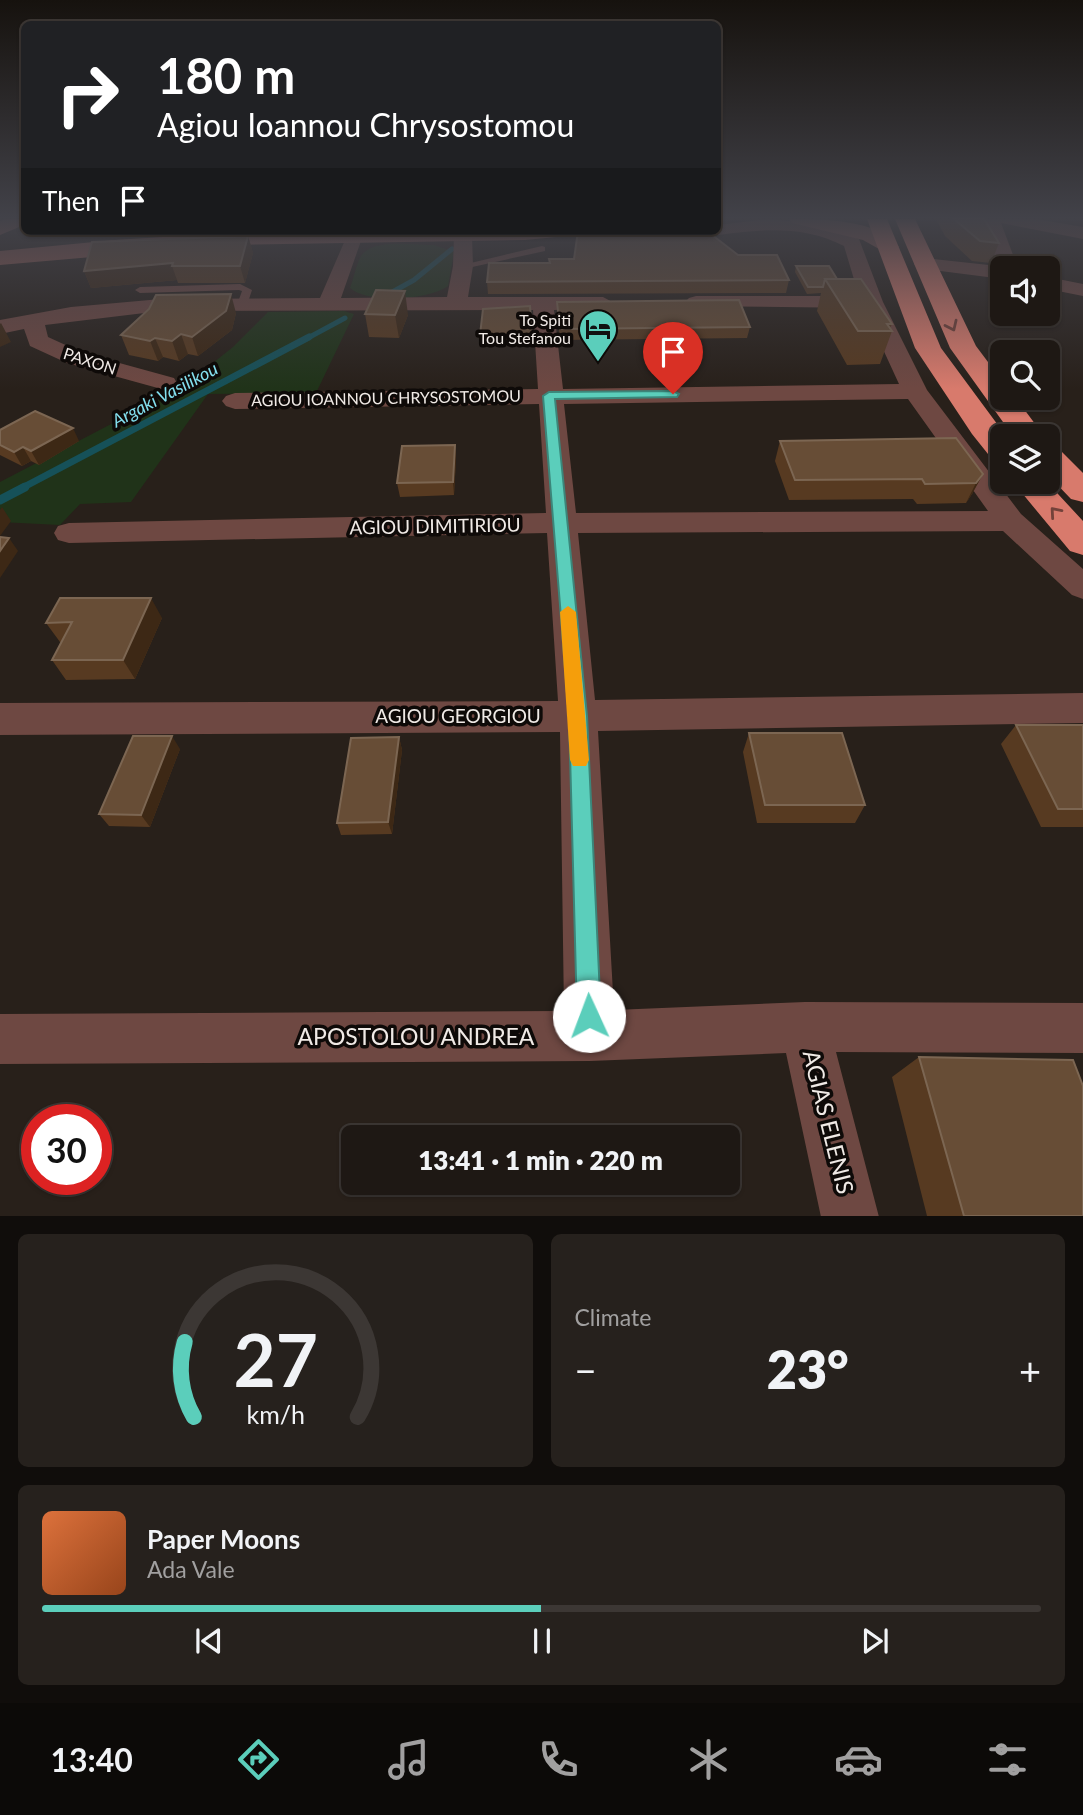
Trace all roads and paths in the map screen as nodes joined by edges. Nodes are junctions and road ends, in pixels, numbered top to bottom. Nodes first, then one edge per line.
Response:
1 (340, 276) edge
2 (461, 276) edge
3 (865, 276) edge
4 (899, 276) edge
5 (929, 276) edge
6 (1060, 287) edge
7 (140, 290) dead end
8 (1082, 295) edge
9 (457, 302) junction
10 (872, 302) junction
11 (543, 303) junction
12 (625, 303) edge
13 (680, 303) edge
14 (328, 304) junction
15 (242, 305) junction
16 (32, 320) junction
17 (0, 327) edge
18 (165, 383) dead end
19 (915, 391) junction
20 (549, 396) junction
21 (235, 401) dead end
22 (1020, 424) edge
23 (990, 436) edge
24 (1060, 468) edge
25 (1083, 492) edge
26 (1040, 494) edge
27 (1010, 521) junction
28 (560, 523) junction
29 (69, 533) dead end
30 (1083, 543) edge
31 (1083, 587) edge
32 (1083, 708) edge
33 (578, 716) junction
34 (0, 719) edge
35 (805, 1027) junction
36 (1083, 1028) edge
37 (590, 1037) junction
38 (0, 1039) edge
39 (850, 1216) edge

1 - 14 street
2 - 9 street
3 - 10 street
4 - 23 highway
5 -> 22 highway
6 - 8 street
7 - 15 lane
9 - 11 street
9 - 14 street
10 - 13 street
10 - 19 street
11 - 12 street
11 - 20 street
14 - 15 street
15 - 16 street
16 - 17 street
16 - 18 street, PAXON
19 - 20 street, AGIOU IOANNOU CHRYSOSTOMOU
19 - 27 street
20 - 21 street, AGIOU IOANNOU CHRYSOSTOMOU
20 - 28 street
24 - 25 highway
30 -> 26 highway
27 - 28 street, AGIOU DIMITIRIOU
27 - 31 street
28 - 29 street, AGIOU DIMITIRIOU
28 - 33 street
32 - 33 street, AGIOU GEORGIOU
33 - 34 street, AGIOU GEORGIOU
33 - 37 street
35 - 36 street, APOSTOLOU ANDREA
35 - 37 street, APOSTOLOU ANDREA
35 - 39 street, AGIAS ELENIS
37 - 38 street, APOSTOLOU ANDREA

